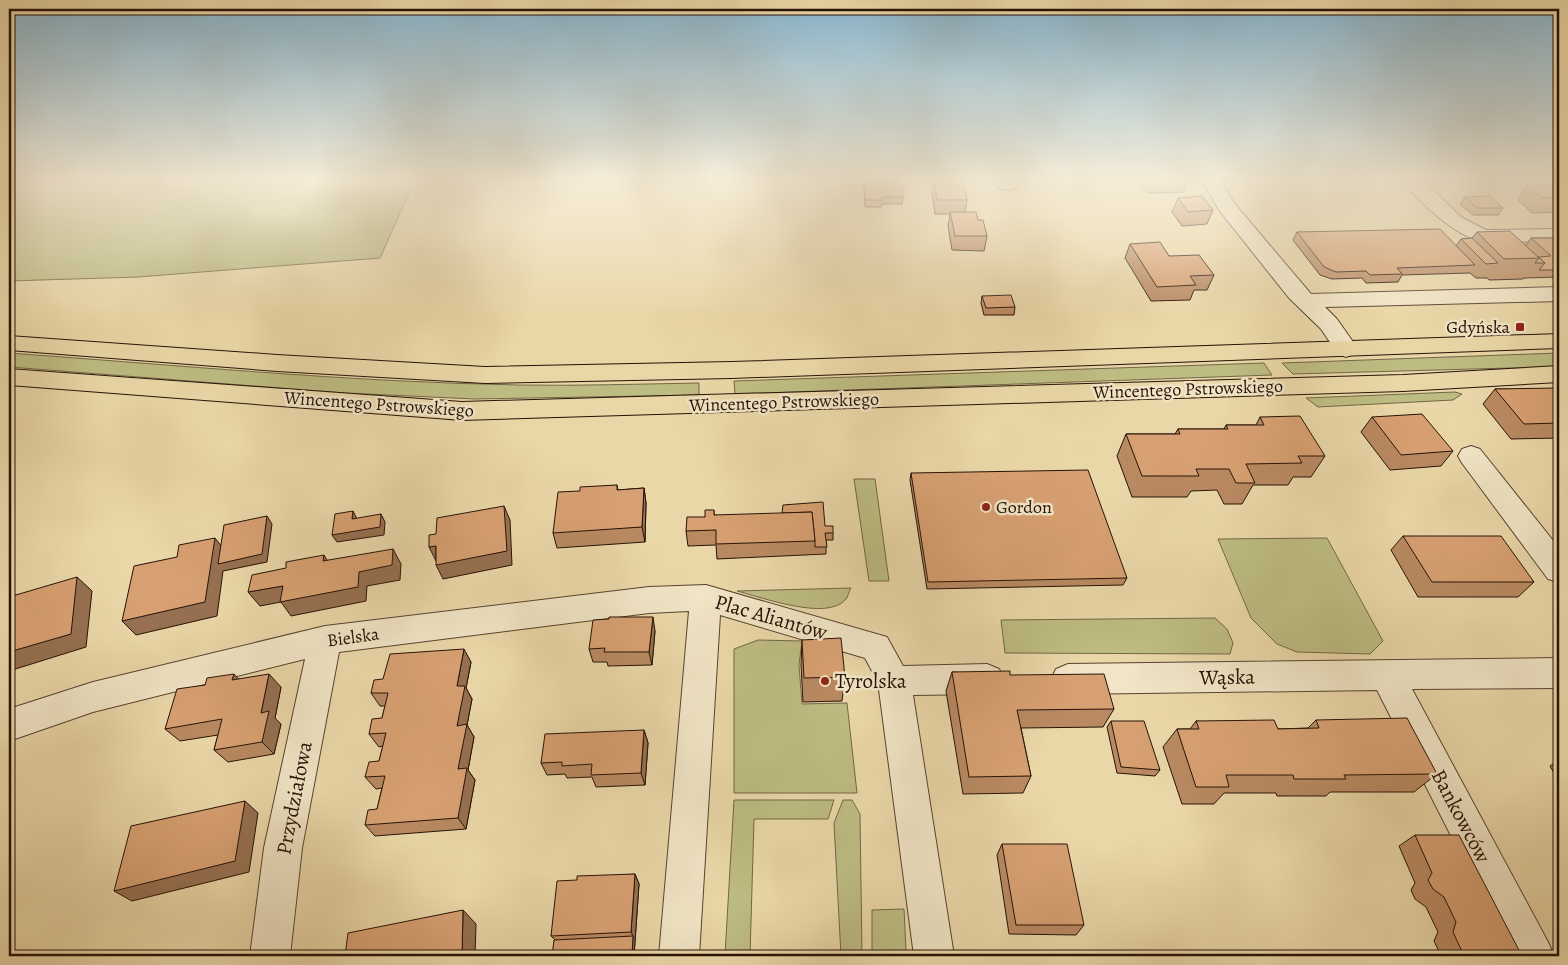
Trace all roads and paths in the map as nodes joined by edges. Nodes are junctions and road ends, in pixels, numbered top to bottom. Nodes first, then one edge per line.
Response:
1 (1241, 224) edge
2 (1460, 224) edge
3 (1559, 235) edge
4 (1559, 294) edge
5 (1306, 301) junction
6 (1559, 342) edge
7 (9, 343) edge
8 (1346, 349) junction
9 (732, 370) junction
10 (1559, 374) edge
11 (9, 377) edge
12 (737, 404) junction
13 (1471, 456) dead end
14 (1559, 570) edge
15 (706, 598) junction
16 (325, 640) junction
17 (1559, 673) edge
18 (1387, 676) junction
19 (894, 681) junction
20 (9, 724) edge
21 (270, 956) edge
22 (679, 956) edge
23 (934, 956) edge
24 (1534, 956) edge

1 - 5 street
2 - 3 street
4 - 5 street
5 - 8 street
6 - 8 main road, Wincentego Pstrowskiego
7 - 9 main road, Wincentego Pstrowskiego
8 - 9 main road, Wincentego Pstrowskiego
9 - 12 main road
10 - 12 main road, Wincentego Pstrowskiego
11 - 12 main road, Wincentego Pstrowskiego
13 - 14 street
15 - 16 street, Bielska
15 - 19 street, Plac Aliantów
15 - 22 street, Plac Aliantów
16 - 20 street, Bielska
16 - 21 street, Przydziałowa
17 - 18 street, Wąska
18 - 19 street, Wąska
18 - 24 street, Bankowców
19 - 23 street, Plac Aliantów

